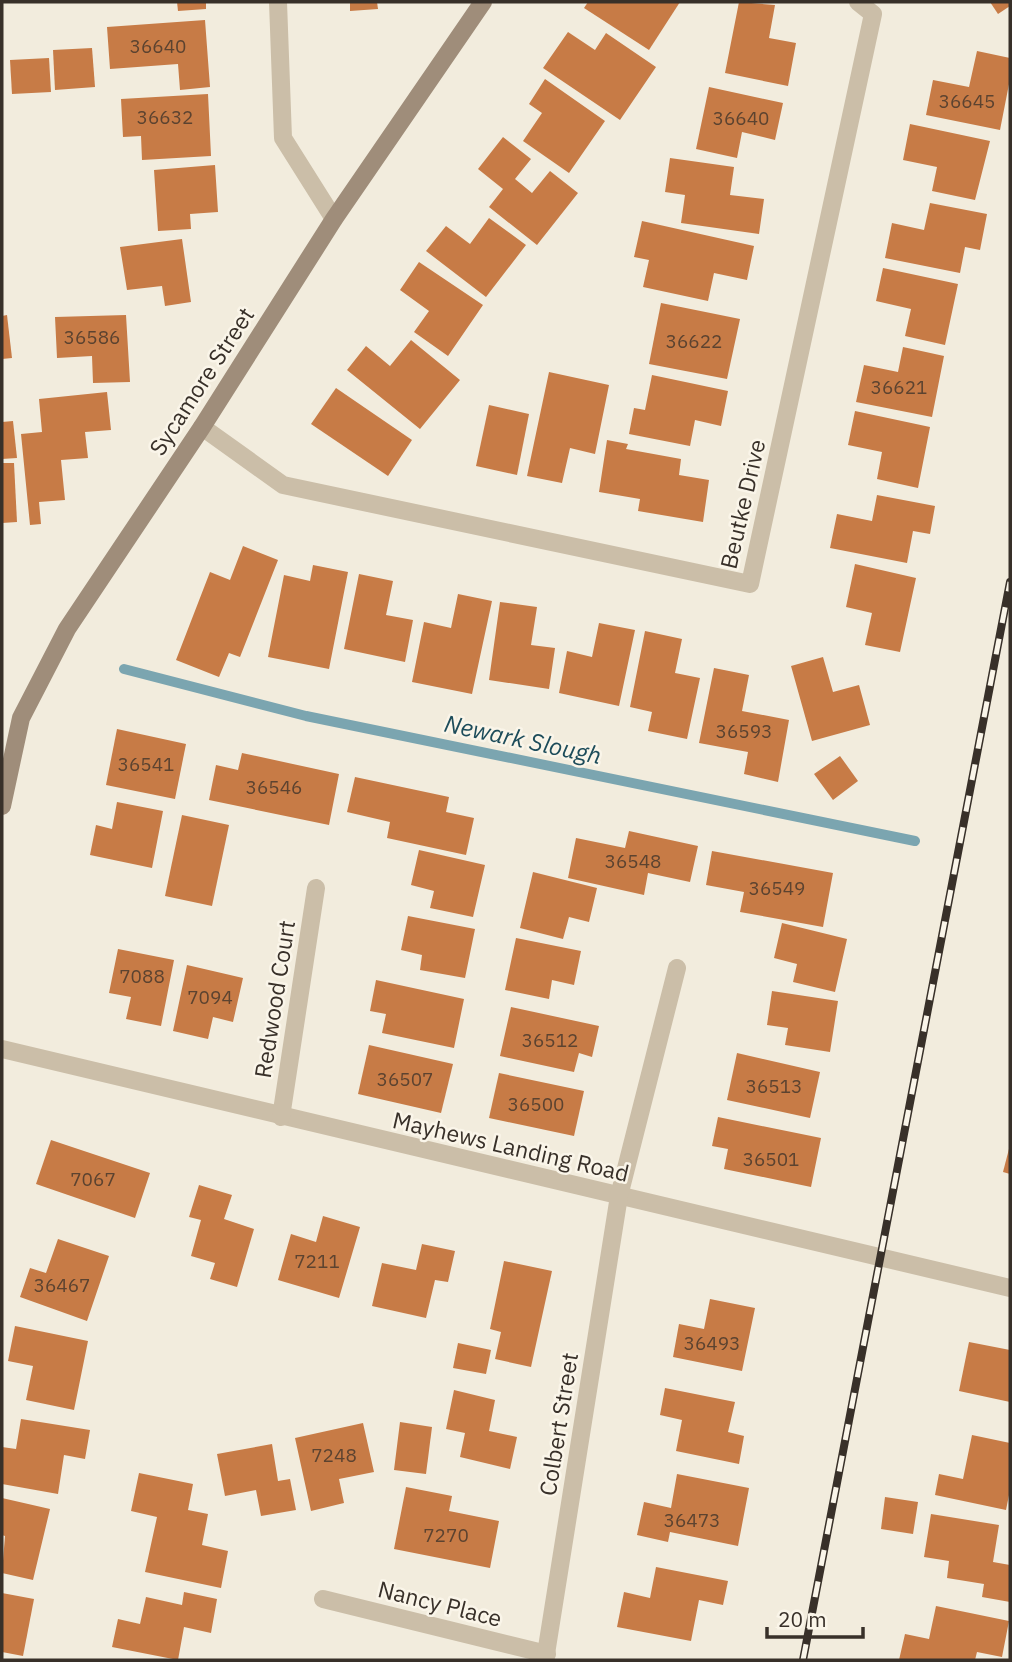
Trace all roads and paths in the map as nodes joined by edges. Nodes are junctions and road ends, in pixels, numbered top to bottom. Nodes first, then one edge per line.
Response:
1 (278, 2) edge
2 (483, 2) edge
3 (858, 2) edge
4 (334, 219) junction
5 (202, 427) junction
6 (2, 806) edge
7 (316, 888) dead end
8 (677, 968) dead end
9 (2, 1049) edge
10 (281, 1117) junction
11 (619, 1196) junction
12 (1010, 1288) edge
13 (323, 1599) dead end
14 (546, 1657) edge

1 - 4 street
2 - 4 street, Sycamore Street
3 - 5 street, Beutke Drive
4 - 5 street, Sycamore Street
5 - 6 street, Sycamore Street
7 - 10 street, Redwood Court
8 - 11 street, Colbert Street
9 - 10 street, Mayhews Landing Road
10 - 11 street, Mayhews Landing Road
11 - 12 street, Mayhews Landing Road
11 - 14 street, Colbert Street
13 - 14 street, Nancy Place

